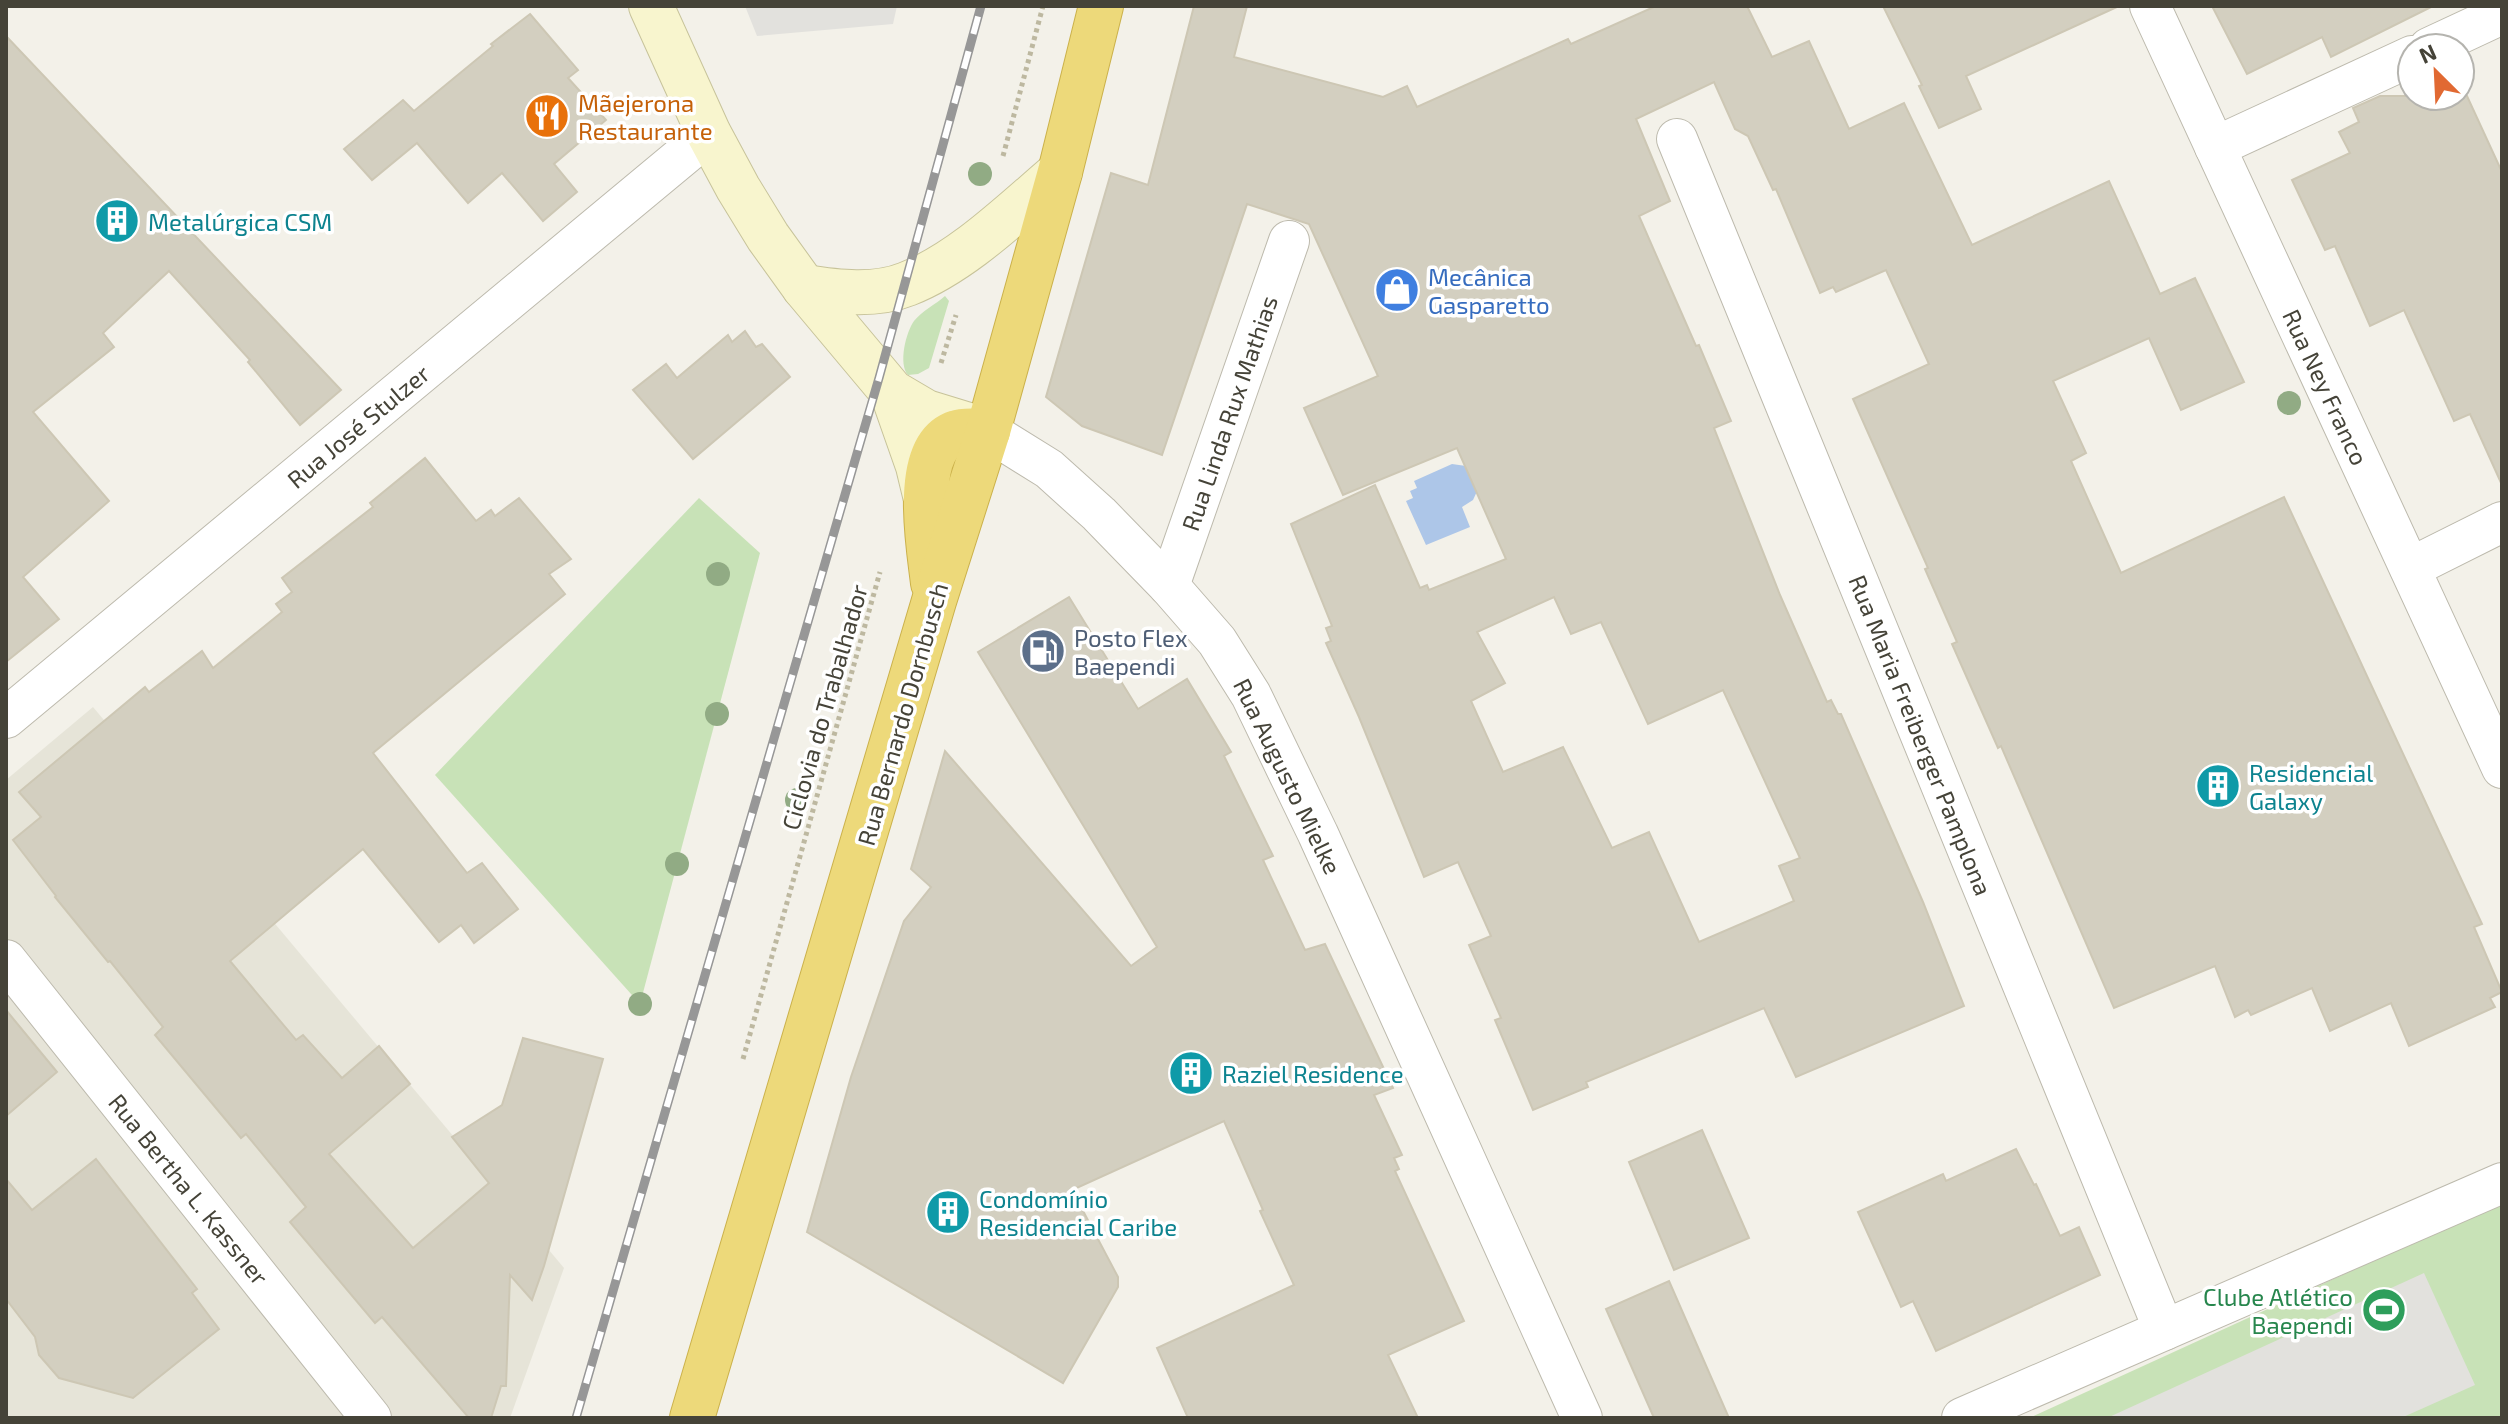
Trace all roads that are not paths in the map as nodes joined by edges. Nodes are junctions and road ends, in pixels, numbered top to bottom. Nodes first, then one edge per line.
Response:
1 (651, 6) edge
2 (1101, 6) edge
3 (2150, 6) edge
4 (2502, 14) edge
5 (2463, 32) edge
6 (2396, 63) edge
7 (709, 134) junction
8 (1677, 139) dead end
9 (2215, 147) junction
10 (1060, 172) junction
11 (1289, 241) dead end
12 (804, 287) junction
13 (909, 402) junction
14 (988, 431) junction
15 (925, 495) junction
16 (2502, 522) edge
17 (2410, 568) junction
18 (1169, 586) junction
19 (934, 601) junction
20 (6, 718) edge
21 (2502, 768) edge
22 (6, 960) edge
23 (2502, 1183) edge
24 (2164, 1330) junction
25 (371, 1418) edge
26 (692, 1418) edge
27 (1582, 1418) edge
28 (1962, 1418) edge

1 - 7 street
2 - 10 highway, Rua Bernardo Dornbusch
3 - 9 street, Rua Ney Franco
4 - 5 street
6 - 9 street
7 - 12 street
7 - 20 street, Rua José Stulzer
8 - 24 street, Rua Maria Freiberger Pamplona
9 - 17 street, Rua Ney Franco
10 - 12 street
10 - 14 highway, Rua Bernardo Dornbusch
11 - 18 street, Rua Linda Rux Mathias
12 - 13 street
13 - 14 street, Rua Augusto Mielke
13 - 15 street
14 - 15 highway
14 - 18 street, Rua Augusto Mielke
14 - 19 highway, Rua Bernardo Dornbusch
15 - 19 highway
16 - 17 street
17 - 21 street, Rua Ney Franco
18 - 27 street, Rua Augusto Mielke
19 - 26 highway, Rua Bernardo Dornbusch
22 - 25 street, Rua Bertha L. Kassner
23 - 24 street
24 - 28 street

